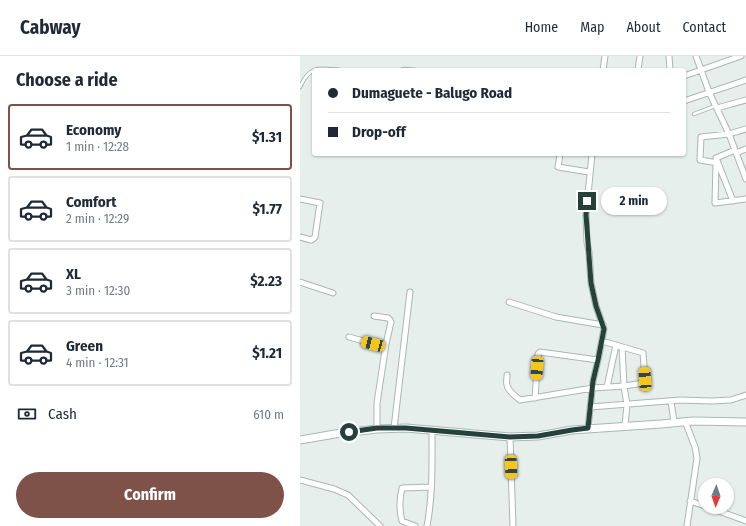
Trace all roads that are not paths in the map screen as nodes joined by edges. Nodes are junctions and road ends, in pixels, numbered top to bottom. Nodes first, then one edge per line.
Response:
1 (605, 56) edge
2 (640, 56) edge
3 (669, 56) edge
4 (696, 56) edge
5 (742, 56) edge
6 (603, 68) edge
7 (638, 68) edge
8 (670, 68) edge
9 (701, 70) junction
10 (312, 71) edge
11 (686, 75) edge
12 (746, 80) edge
13 (300, 87) edge
14 (710, 92) junction
15 (686, 100) edge
16 (746, 100) edge
17 (716, 107) junction
18 (694, 114) dead end
19 (746, 129) edge
20 (729, 134) junction
21 (746, 149) edge
22 (735, 152) junction
23 (560, 156) edge
24 (592, 156) edge
25 (717, 163) junction
26 (589, 172) junction
27 (745, 172) edge
28 (746, 179) edge
29 (300, 199) edge
30 (746, 199) edge
31 (733, 201) junction
32 (300, 237) edge
33 (300, 282) edge
34 (410, 292) dead end
35 (333, 293) dead end
36 (509, 302) dead end
37 (374, 316) dead end
38 (602, 325) junction
39 (349, 337) dead end
40 (602, 341) junction
41 (616, 345) junction
42 (385, 347) junction
43 (622, 347) junction
44 (598, 360) junction
45 (507, 375) dead end
46 (624, 386) junction
47 (607, 387) junction
48 (593, 388) junction
49 (746, 395) edge
50 (535, 398) junction
51 (671, 401) junction
52 (627, 405) junction
53 (590, 407) junction
54 (685, 421) junction
55 (674, 422) junction
56 (746, 422) edge
57 (625, 426) junction
58 (377, 428) junction
59 (394, 428) junction
60 (588, 428) junction
61 (432, 430) junction
62 (510, 437) junction
63 (300, 440) edge
64 (300, 480) edge
65 (432, 487) junction
66 (690, 501) junction
67 (698, 504) edge
68 (726, 514) edge
69 (746, 521) edge
70 (380, 526) edge
71 (415, 526) edge
72 (427, 526) edge
73 (513, 526) edge
74 (687, 526) edge

1 - 6 street
2 - 7 street
3 - 8 street
4 - 9 street
5 - 9 street
9 - 11 street
9 - 14 street
10 - 13 lane
12 - 14 street
14 - 15 street
14 - 17 street
16 - 17 street
17 - 18 lane
17 - 20 street
19 - 20 street
20 - 22 street
20 - 25 street
21 - 22 street
22 - 25 street
22 - 27 street
23 - 26 street
24 - 26 street
25 - 31 street
25 - 31 street
26 - 38 street
27 - 28 street
29 - 32 street
30 - 31 street
33 - 35 street
34 - 59 street
36 - 38 street
37 - 42 street
38 - 40 street
39 - 42 street
40 - 41 street
40 - 44 street
41 - 43 street
41 - 47 street
42 - 58 street
43 - 46 street
43 - 46 street
44 - 48 street
44 - 50 street
45 - 50 street
46 - 47 street
46 - 52 street
47 - 48 street
48 - 50 street
48 - 53 street
49 - 51 street
51 - 52 street
51 - 55 street
52 - 53 street
52 - 57 street
53 - 60 street
54 - 55 street
54 - 56 street
54 - 66 street
55 - 57 street
57 - 60 street
58 - 59 street
58 - 63 street
59 - 61 street
60 - 62 street
61 - 62 street
61 - 65 street
62 - 73 street
64 - 70 street
65 - 71 street
65 - 72 street
66 - 67 street
66 - 74 street
68 - 69 street

